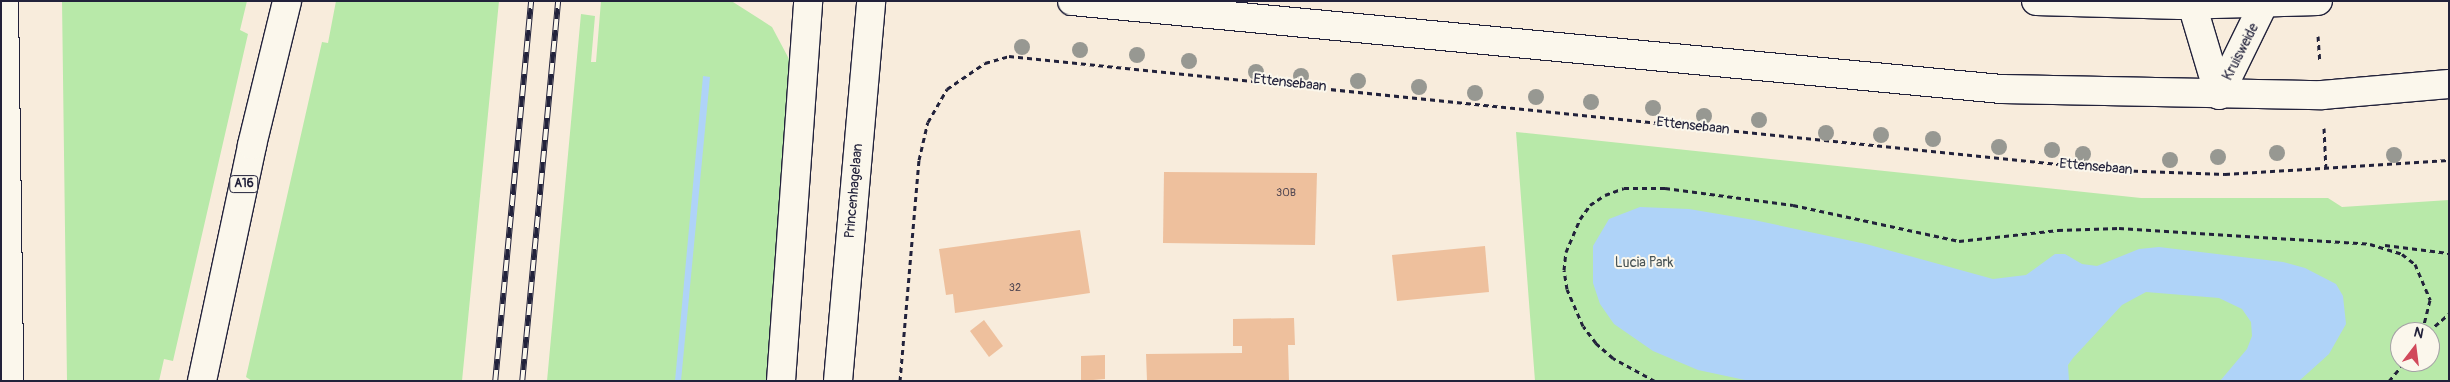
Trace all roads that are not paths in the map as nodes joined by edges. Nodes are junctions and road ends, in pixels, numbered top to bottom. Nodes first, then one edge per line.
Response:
1 (4, 1) edge
2 (288, 1) edge
3 (808, 1) edge
4 (871, 1) edge
5 (1072, 1) edge
6 (2036, 1) edge
7 (2318, 1) edge
8 (2265, 2) edge
9 (2191, 3) edge
10 (2449, 84) edge
11 (2219, 95) junction
12 (204, 374) edge
13 (9, 381) edge
14 (781, 381) edge
15 (838, 381) edge

1 - 13 main road
2 - 12 main road, A16
3 - 14 main road
4 - 15 main road, Princenhagelaan
5 - 11 main road
6 - 9 main road
7 - 8 main road
8 - 9 main road
8 - 11 main road, Kruisweide
9 - 11 main road, Kruisweide
10 - 11 main road

